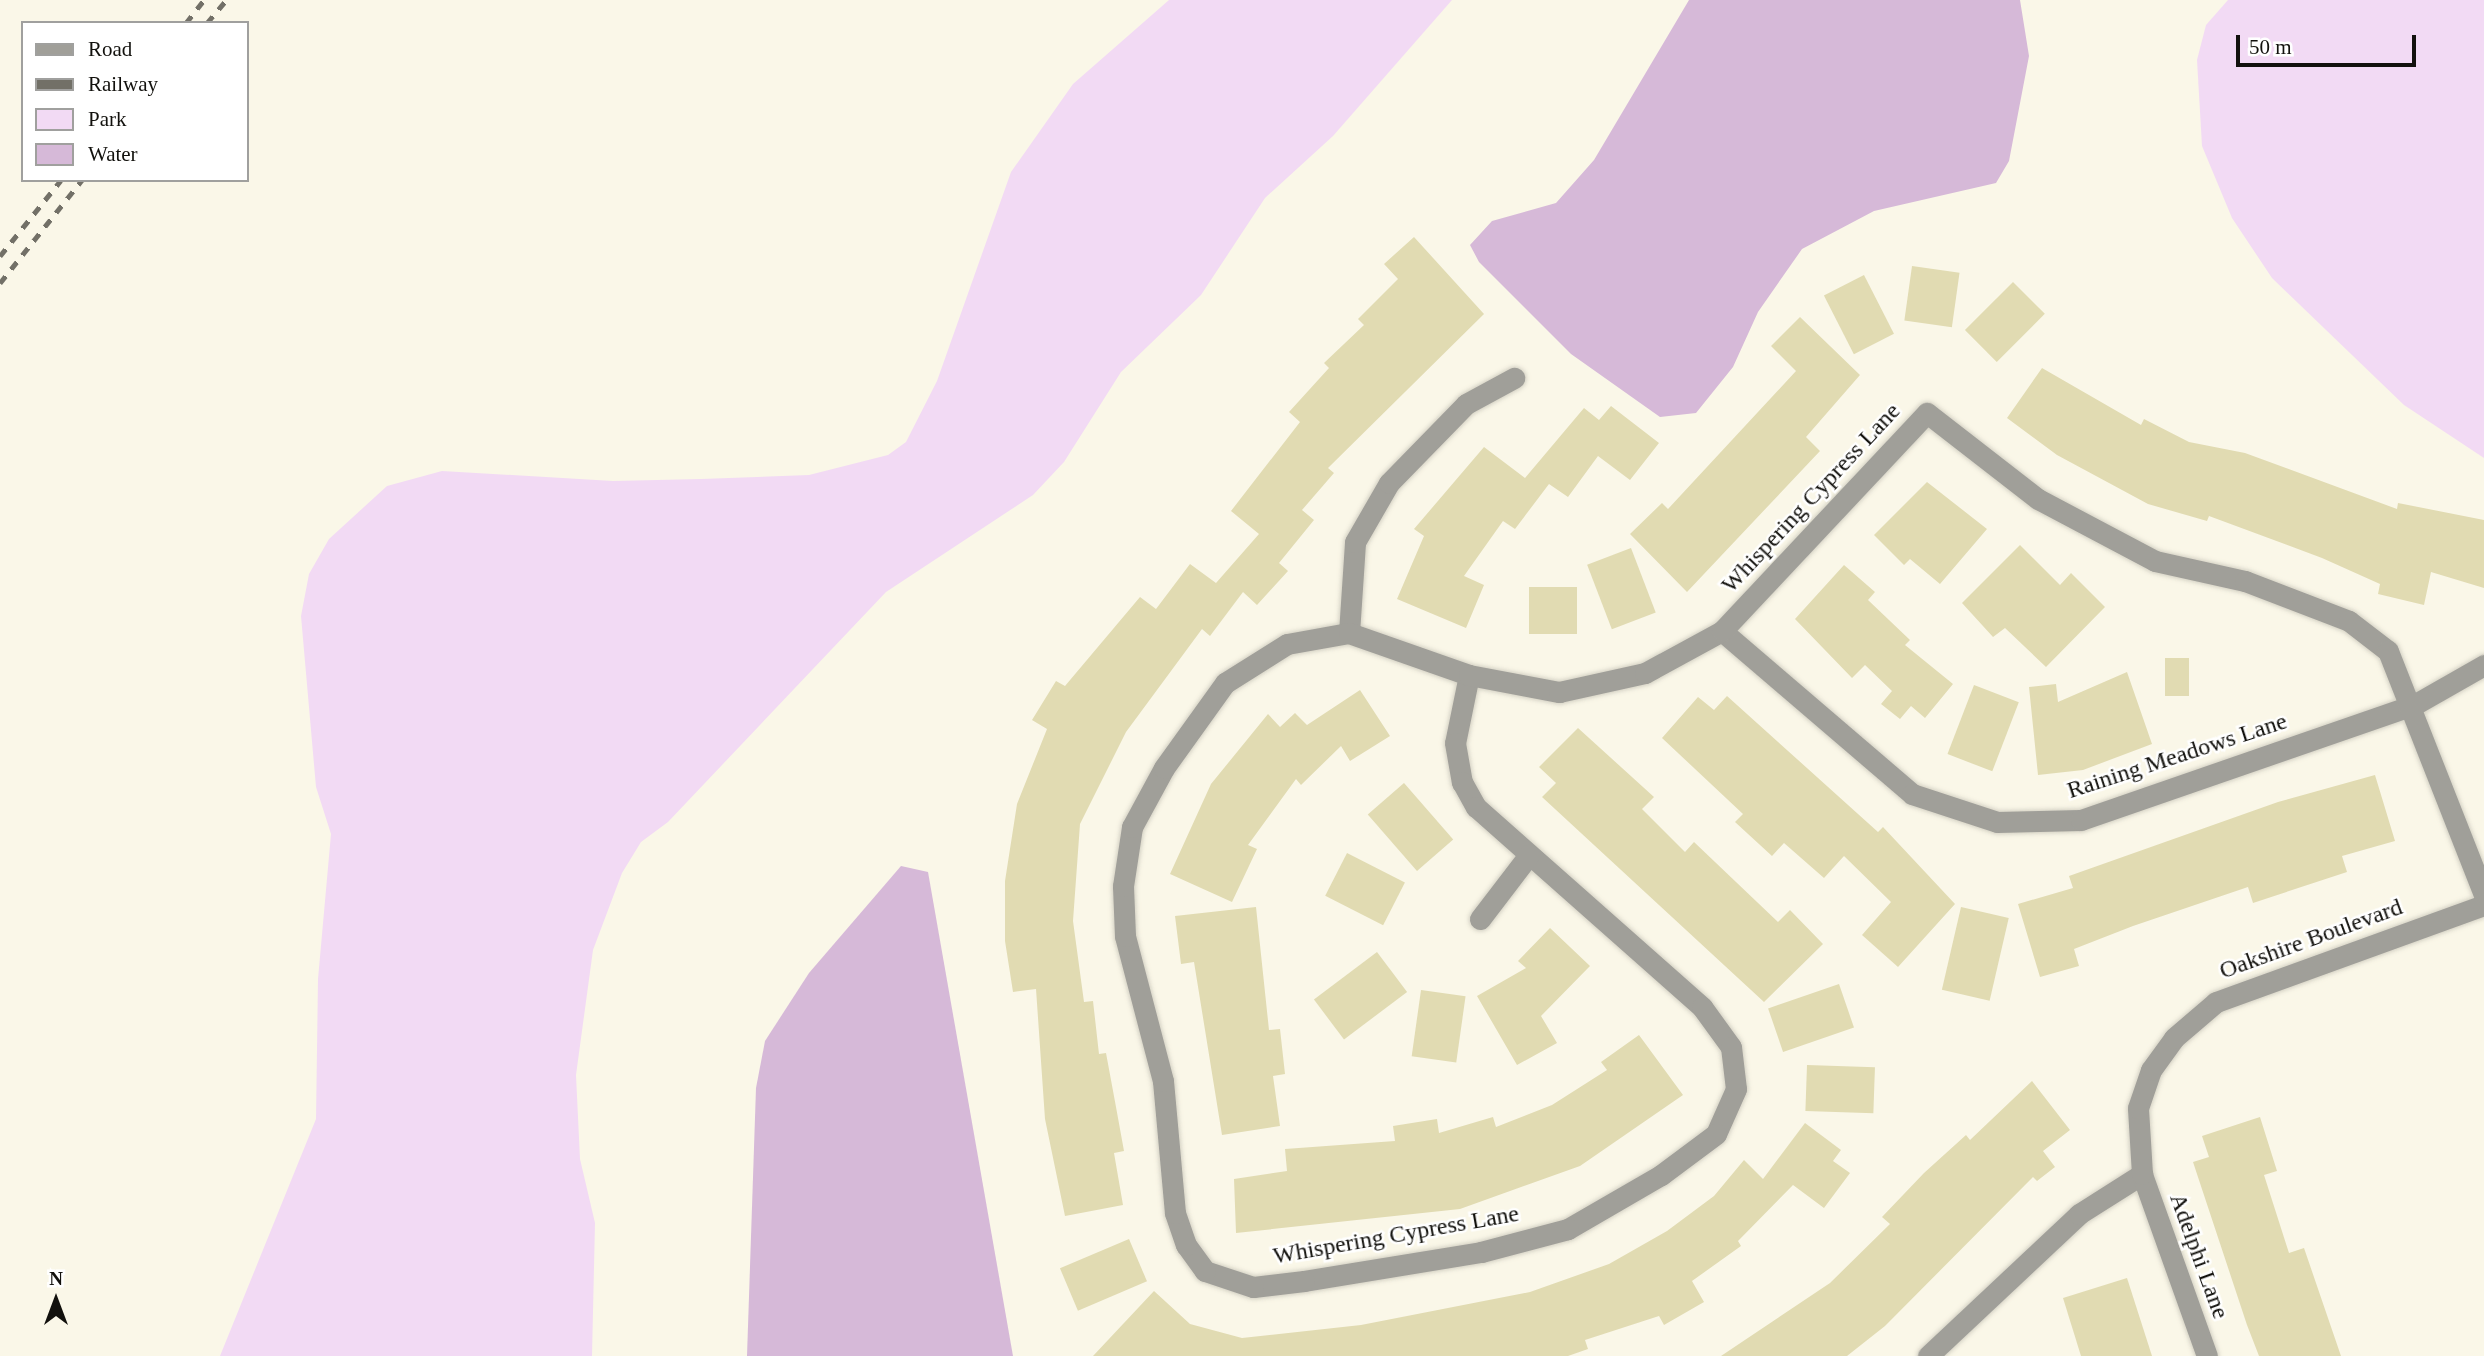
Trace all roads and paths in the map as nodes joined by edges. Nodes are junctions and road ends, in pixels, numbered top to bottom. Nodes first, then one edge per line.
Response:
1 (1514, 378) dead end
2 (1722, 631) junction
3 (1349, 633) junction
4 (2484, 665) edge
5 (1469, 675) junction
6 (2414, 705) junction
7 (1529, 855) junction
8 (2484, 895) edge
9 (2484, 905) edge
10 (1480, 919) dead end
11 (2142, 1174) junction
12 (1928, 1356) edge
13 (2207, 1356) edge

1 - 3 street
2 - 5 street, Whispering Cypress Lane
2 - 6 street, Raining Meadows Lane
2 - 6 street, Whispering Cypress Lane
3 - 5 street, Whispering Cypress Lane
3 - 7 street, Whispering Cypress Lane
4 - 6 street, Raining Meadows Lane
5 - 7 street, Whispering Cypress Lane
6 - 8 street, Whispering Cypress Lane
7 - 10 street
9 - 11 street, Oakshire Boulevard
11 - 12 street
11 - 13 street, Adelphi Lane

